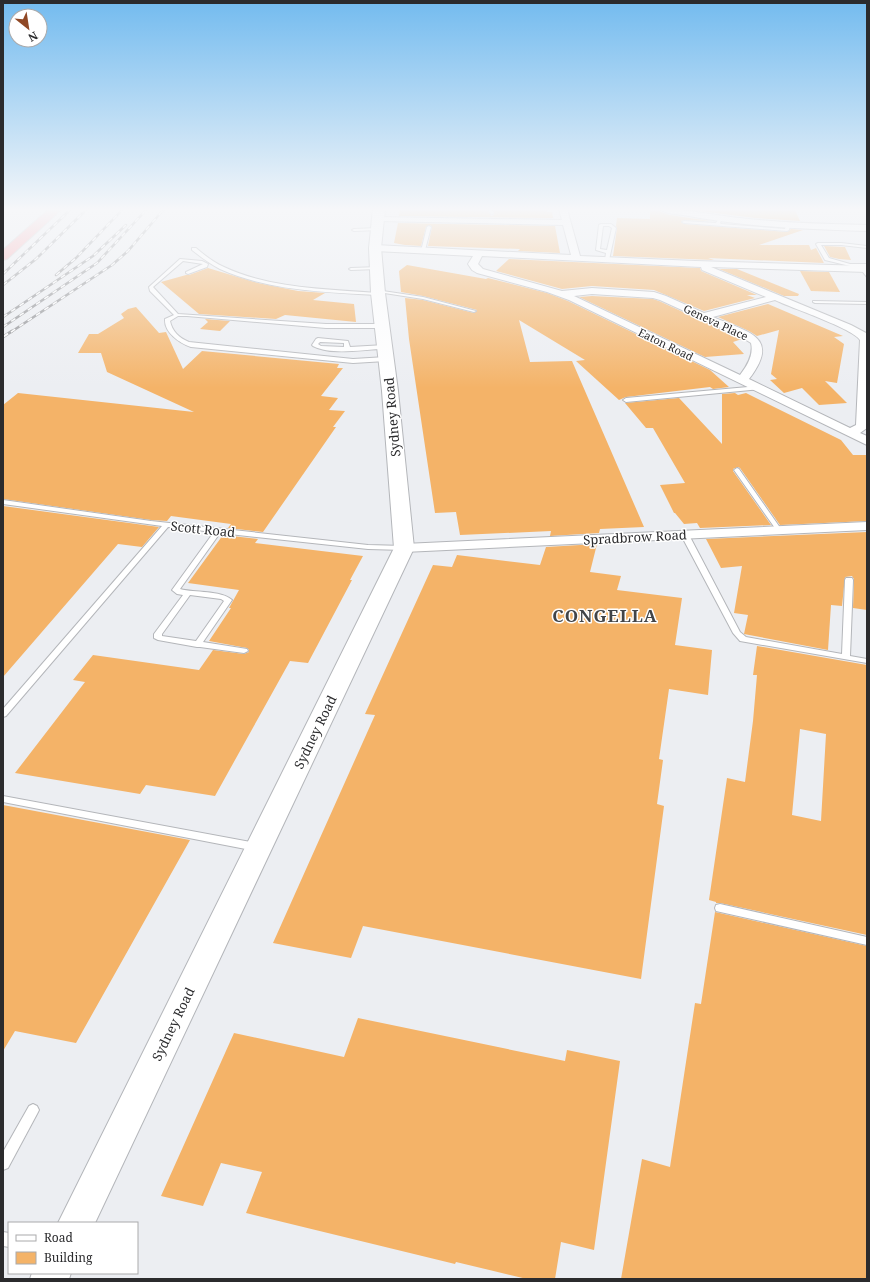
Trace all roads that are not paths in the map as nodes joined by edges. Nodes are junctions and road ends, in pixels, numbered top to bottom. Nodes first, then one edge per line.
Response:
1 (377, 268) edge
2 (172, 269) edge
3 (198, 269) edge
4 (225, 269) edge
5 (351, 269) dead end
6 (356, 269) edge
7 (476, 269) edge
8 (706, 269) edge
9 (188, 273) dead end
10 (378, 292) junction
11 (562, 294) junction
12 (776, 298) junction
13 (815, 302) dead end
14 (867, 303) edge
15 (474, 311) dead end
16 (176, 316) junction
17 (704, 316) junction
18 (382, 326) junction
19 (866, 340) edge
20 (347, 348) junction
21 (385, 353) junction
22 (742, 380) junction
23 (759, 388) junction
24 (626, 400) dead end
25 (865, 416) edge
26 (850, 433) junction
27 (867, 441) edge
28 (737, 470) dead end
29 (3, 502) edge
30 (166, 525) junction
31 (867, 526) edge
32 (779, 530) junction
33 (218, 531) junction
34 (685, 535) junction
35 (404, 548) junction
36 (849, 580) dead end
37 (188, 593) junction
38 (197, 645) junction
39 (244, 652) dead end
40 (846, 657) junction
41 (867, 661) edge
42 (3, 714) edge
43 (3, 799) edge
44 (258, 848) junction
45 (720, 908) dead end
46 (867, 941) edge
47 (33, 1110) dead end
48 (3, 1164) edge
49 (76, 1222) edge

1 - 10 main road, Sydney Road
2 - 16 lane
3 - 9 lane
4 - 10 lane
5 - 6 lane
7 - 11 street, Eaton Road
8 - 12 street
10 - 15 lane
10 - 18 main road, Sydney Road
11 - 17 street, Geneva Place
11 - 22 street, Eaton Road
12 - 17 street
12 - 19 street
13 - 14 lane
16 - 18 lane
16 - 21 lane
17 - 22 street, Geneva Place
18 - 21 main road, Sydney Road
19 - 25 street
20 - 20 lane
20 - 21 lane
21 - 35 main road, Sydney Road
22 - 23 street, Eaton Road
23 - 24 lane
23 - 26 street, Eaton Road
25 - 26 street
26 - 27 street, Eaton Road
28 - 32 lane
29 - 30 lane, Scott Road
30 - 33 lane, Scott Road
30 - 42 lane
31 - 32 street, Spradbrow Road
32 - 34 street, Spradbrow Road
33 - 35 lane, Scott Road
33 - 37 lane
34 - 35 street, Spradbrow Road
34 - 40 lane
35 - 44 main road, Sydney Road
36 - 40 lane
37 - 38 lane
37 - 38 lane
38 - 39 lane
40 - 41 lane
43 - 44 lane
44 - 49 main road, Sydney Road
45 - 46 lane
47 - 48 lane

